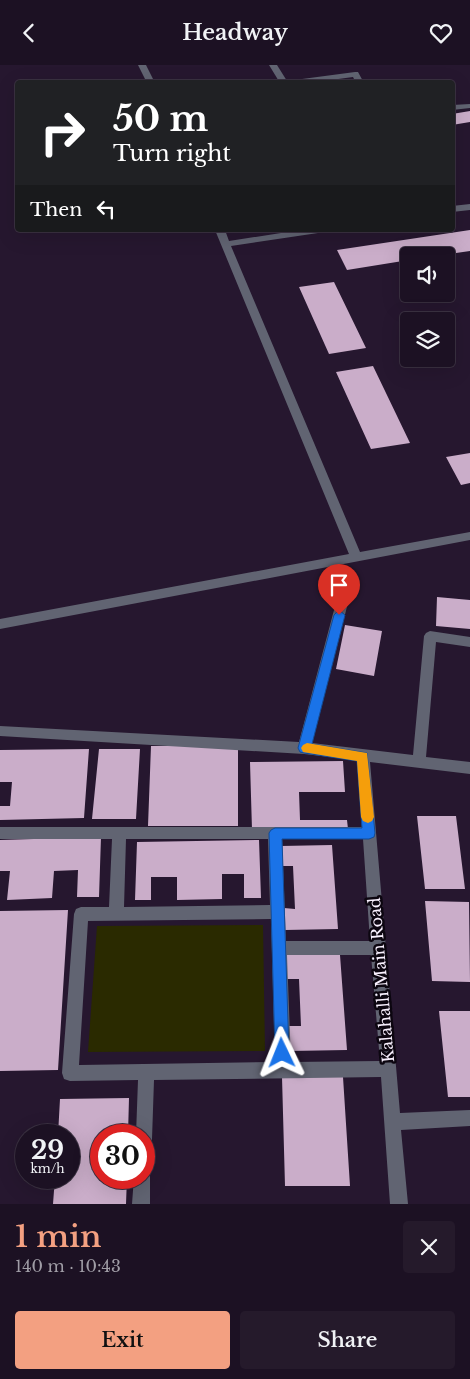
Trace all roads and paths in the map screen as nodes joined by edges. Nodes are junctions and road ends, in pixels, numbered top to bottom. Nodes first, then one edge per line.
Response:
1 (142, 65) edge
2 (273, 65) edge
3 (150, 80) edge
4 (284, 80) edge
5 (309, 80) edge
6 (358, 80) edge
7 (470, 105) edge
8 (455, 108) edge
9 (470, 207) edge
10 (455, 209) edge
11 (221, 232) edge
12 (305, 232) edge
13 (226, 244) junction
14 (470, 536) edge
15 (356, 557) junction
16 (344, 595) dead end
17 (0, 624) edge
18 (470, 643) edge
19 (0, 731) edge
20 (304, 748) junction
21 (363, 756) junction
22 (418, 762) junction
23 (470, 768) edge
24 (0, 833) edge
25 (119, 833) junction
26 (275, 833) junction
27 (369, 833) junction
28 (278, 912) junction
29 (116, 914) junction
30 (279, 948) junction
31 (378, 948) junction
32 (388, 1069) junction
33 (282, 1071) junction
34 (146, 1073) junction
35 (470, 1118) edge
36 (393, 1122) junction
37 (144, 1124) edge
38 (142, 1189) edge
39 (141, 1204) edge
40 (400, 1204) edge

1 - 3 street
2 - 4 street
5 - 6 street
7 - 8 street
9 - 10 street
11 - 13 street
12 - 13 street
13 - 15 street
14 - 15 street
15 - 17 street
16 - 20 street
18 - 22 street
19 - 20 street
20 - 21 street
21 - 22 street
21 - 27 street, Kalahalli Main Road
22 - 23 street
24 - 25 street
25 - 26 street
25 - 29 street
26 - 27 street
26 - 28 street
27 - 31 street, Kalahalli Main Road
28 - 29 street
28 - 30 street
29 - 34 street
30 - 31 street
30 - 33 street
31 - 32 street, Kalahalli Main Road
32 - 33 street
32 - 36 street, Kalahalli Main Road
33 - 34 street
34 - 37 street
35 - 36 street
36 - 40 street, Kalahalli Main Road
38 - 39 street

